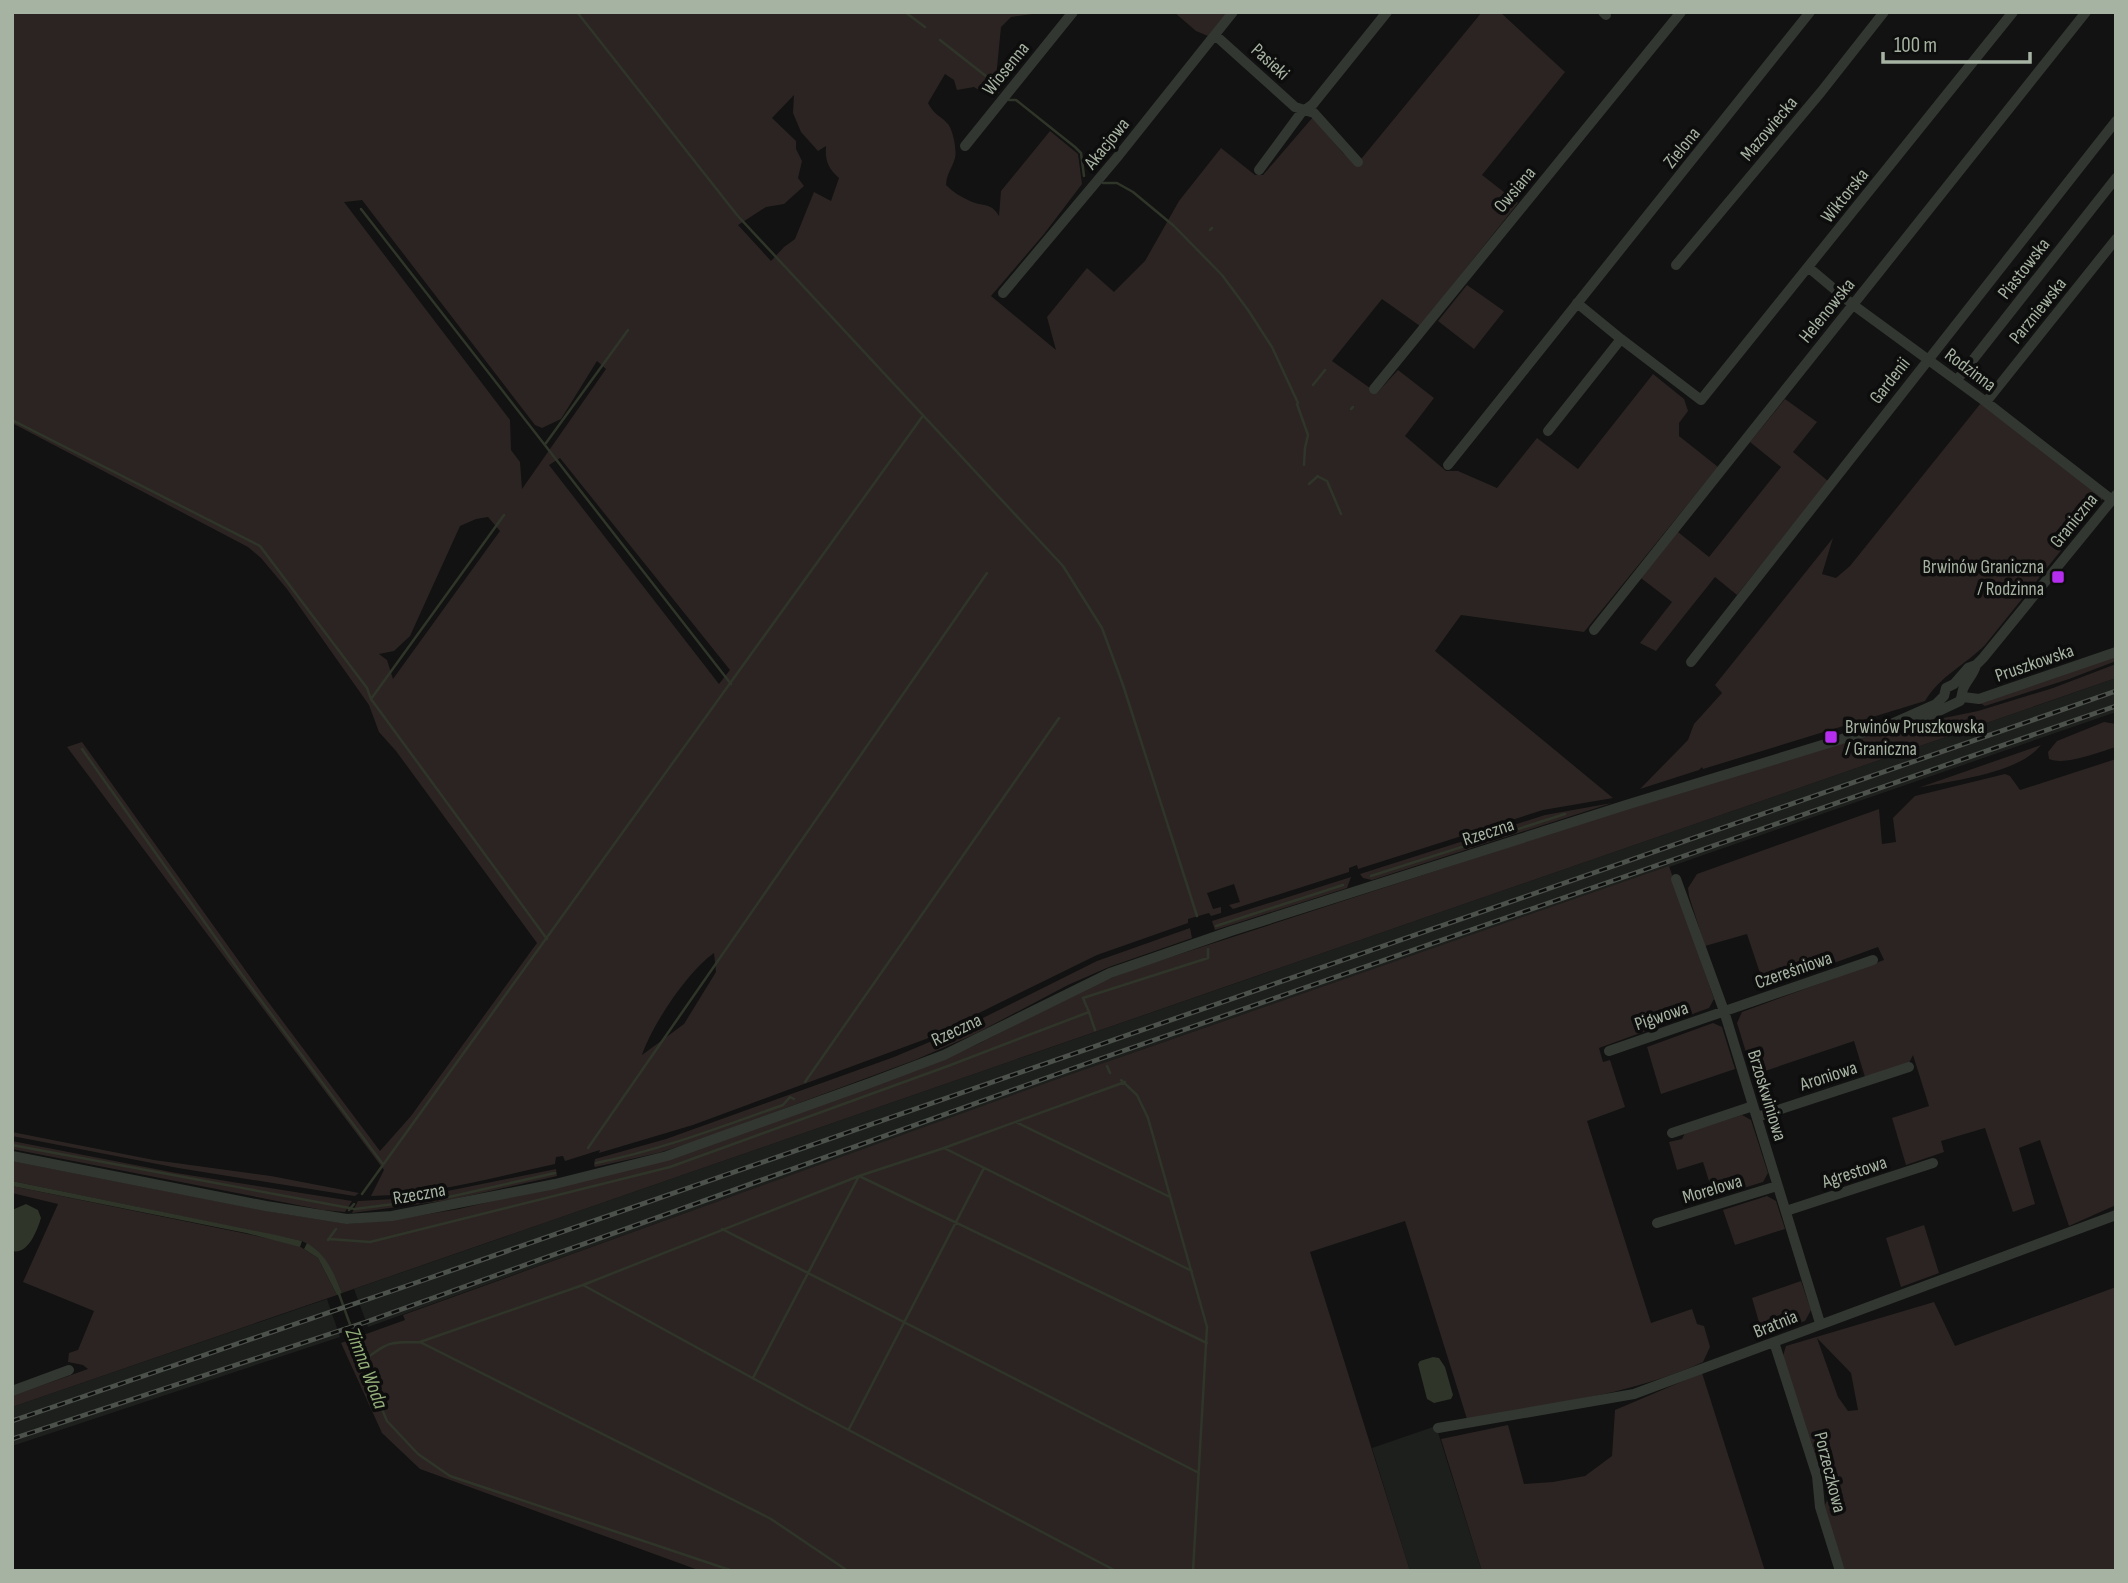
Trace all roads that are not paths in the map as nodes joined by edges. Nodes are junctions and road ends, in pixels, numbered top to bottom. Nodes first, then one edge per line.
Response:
1 (1073, 12) edge
2 (1233, 12) edge
3 (1387, 12) edge
4 (1681, 12) edge
5 (1810, 12) edge
6 (1884, 12) edge
7 (2013, 12) edge
8 (2086, 12) edge
9 (1215, 35) junction
10 (1305, 110) junction
11 (2116, 121) edge
12 (965, 146) dead end
13 (1358, 162) dead end
14 (1259, 170) dead end
15 (2116, 178) edge
16 (2116, 239) edge
17 (1676, 265) dead end
18 (1808, 267) junction
19 (1003, 293) dead end
20 (1577, 303) junction
21 (1852, 304) junction
22 (1621, 339) junction
23 (1928, 358) junction
24 (1956, 380) junction
25 (1374, 389) dead end
26 (1986, 402) junction
27 (1548, 431) dead end
28 (1448, 465) dead end
29 (2114, 498) edge
30 (1594, 629) dead end
31 (2116, 652) edge
32 (1691, 662) dead end
33 (1960, 690) junction
34 (1944, 696) junction
35 (1952, 704) junction
36 (1891, 724) junction
37 (1676, 878) dead end
38 (1873, 960) dead end
39 (1724, 1011) junction
40 (1609, 1051) dead end
41 (1909, 1067) dead end
42 (1755, 1111) junction
43 (1672, 1133) dead end
44 (12, 1156) edge
45 (1934, 1163) dead end
46 (1777, 1186) junction
47 (1786, 1211) junction
48 (2116, 1215) edge
49 (1657, 1223) dead end
50 (1820, 1324) junction
51 (1774, 1342) junction
52 (69, 1370) dead end
53 (12, 1391) edge
54 (1438, 1428) dead end
55 (1840, 1571) edge

1 - 12 street, Wiosenna
2 - 9 street, Akacjowa
3 - 10 street
4 - 25 street, Owsiana
5 - 20 street, Zielona
6 - 17 street, Mazowiecka
7 - 18 street, Wiktorska
8 - 21 street, Helenowska
9 - 10 street, Pasieki
9 - 19 street, Akacjowa
10 - 13 street, Pasieki
10 - 14 street
11 - 23 street, Gardenii
15 - 24 street, Piastowska
16 - 26 street, Parzniewska
18 - 21 street, Rodzinna
18 - 22 street, Wiktorska
20 - 22 street
20 - 28 street, Zielona
21 - 23 street, Rodzinna
21 - 30 street, Helenowska
22 - 27 street
23 - 24 street, Rodzinna
23 - 32 street, Gardenii
24 - 26 street, Rodzinna
26 - 29 street, Rodzinna
29 - 33 street, Graniczna
31 - 33 street, Pruszkowska
33 - 34 street, Graniczna
33 - 35 street, Rzeczna
34 - 35 street
34 - 36 street, Rzeczna
35 - 36 street, Rzeczna
36 - 44 street, Rzeczna
37 - 39 street, Brzoskwiniowa
38 - 39 street, Czereśniowa
39 - 40 street, Pigwowa
39 - 42 street, Brzoskwiniowa
41 - 42 street, Aroniowa
42 - 43 street, Aroniowa
42 - 46 street, Brzoskwiniowa
45 - 47 street, Agrestowa
46 - 47 street, Brzoskwiniowa
46 - 49 street, Morelowa
47 - 50 street, Brzoskwiniowa
48 - 50 street, Bratnia
50 - 51 street, Bratnia
51 - 54 street, Bratnia
51 - 55 street, Porzeczkowa
52 - 53 street

